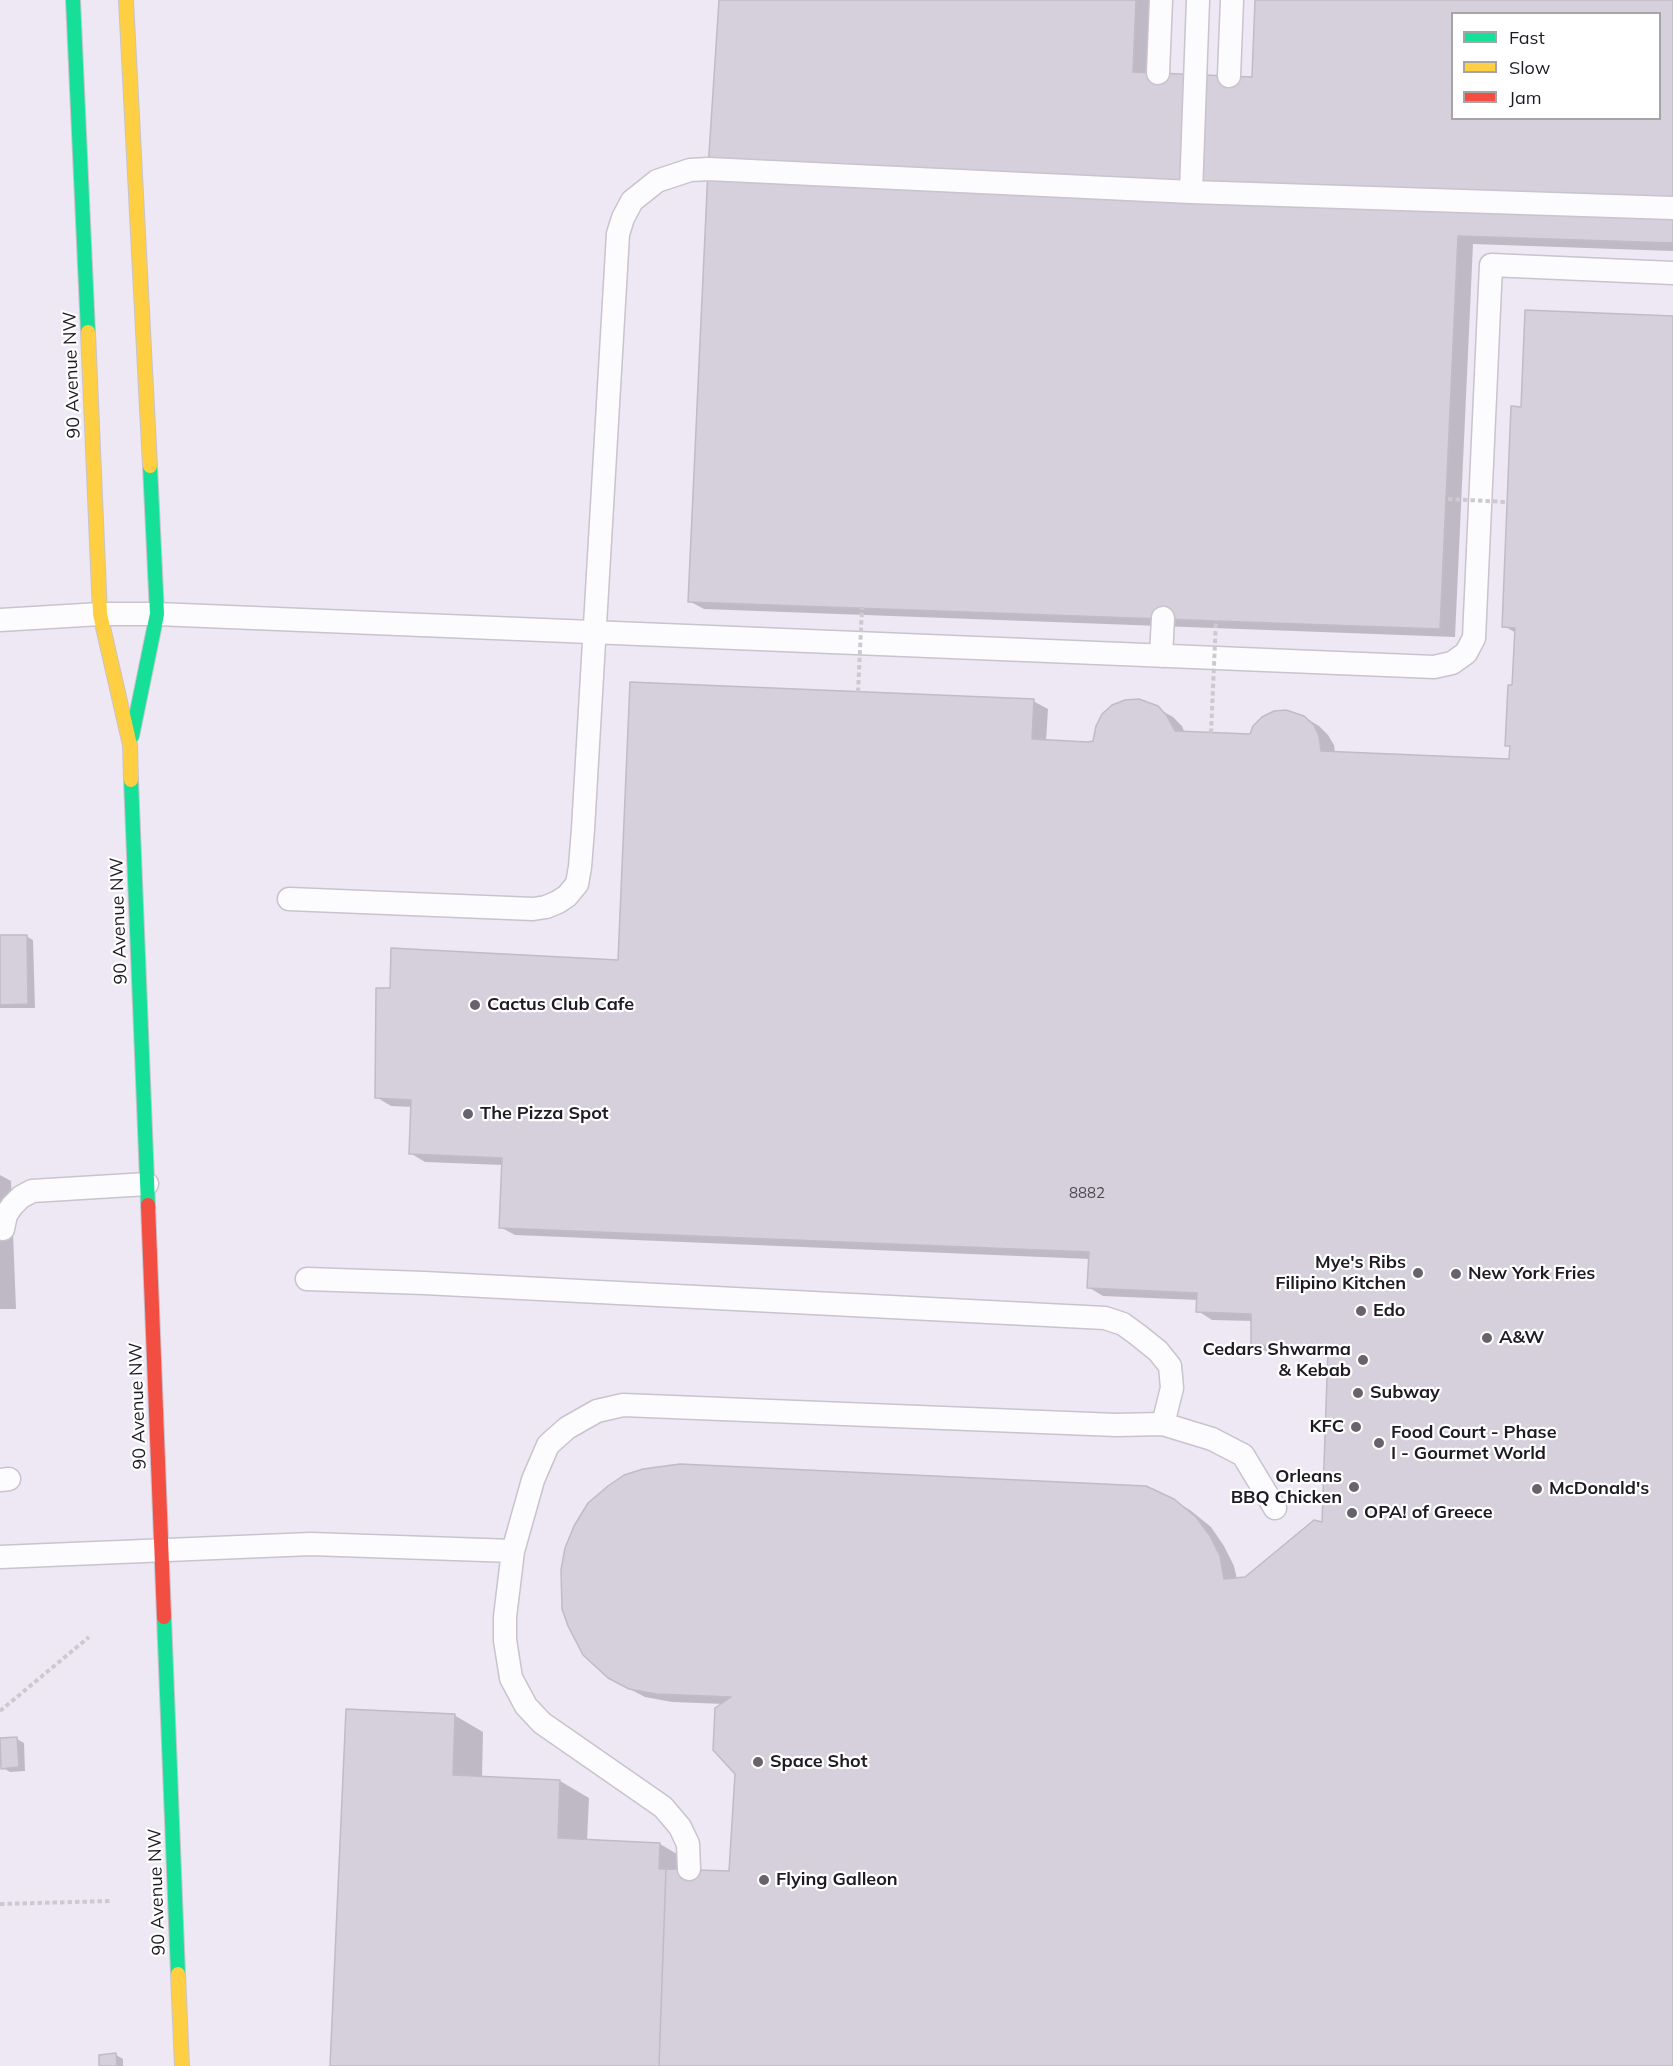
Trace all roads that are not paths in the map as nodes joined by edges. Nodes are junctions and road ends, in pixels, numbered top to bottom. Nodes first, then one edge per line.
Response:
1 (73, 0) edge
2 (126, 0) edge
3 (1161, 0) edge
4 (1198, 0) edge
5 (1232, 0) edge
6 (1158, 73) dead end
7 (1229, 76) dead end
8 (1191, 192) junction
9 (1673, 208) edge
10 (1673, 273) edge
11 (100, 614) junction
12 (157, 614) junction
13 (1163, 618) dead end
14 (0, 620) edge
15 (594, 632) junction
16 (1161, 656) junction
17 (130, 745) junction
18 (289, 899) dead end
19 (147, 1184) junction
20 (3, 1229) dead end
21 (307, 1279) dead end
22 (1163, 1424) junction
23 (1275, 1508) dead end
24 (161, 1550) junction
25 (513, 1551) junction
26 (0, 1557) edge
27 (689, 1869) dead end
28 (182, 2066) edge

1 - 11 street, 90 Avenue NW
2 - 12 street, 90 Avenue NW
3 - 6 lane
4 - 8 lane
5 - 7 lane
8 - 9 lane
8 - 15 lane
10 - 16 lane
11 - 12 lane
11 - 14 lane
11 - 17 street, 90 Avenue NW
12 - 15 lane
12 - 17 street, 90 Avenue NW
13 - 16 lane
15 - 16 lane
15 - 18 lane
17 - 19 street, 90 Avenue NW
19 - 20 lane
19 - 24 street, 90 Avenue NW
21 - 22 lane
22 - 23 lane
22 - 25 lane
24 - 25 lane
24 - 26 lane
24 - 28 street, 90 Avenue NW
25 - 27 lane

